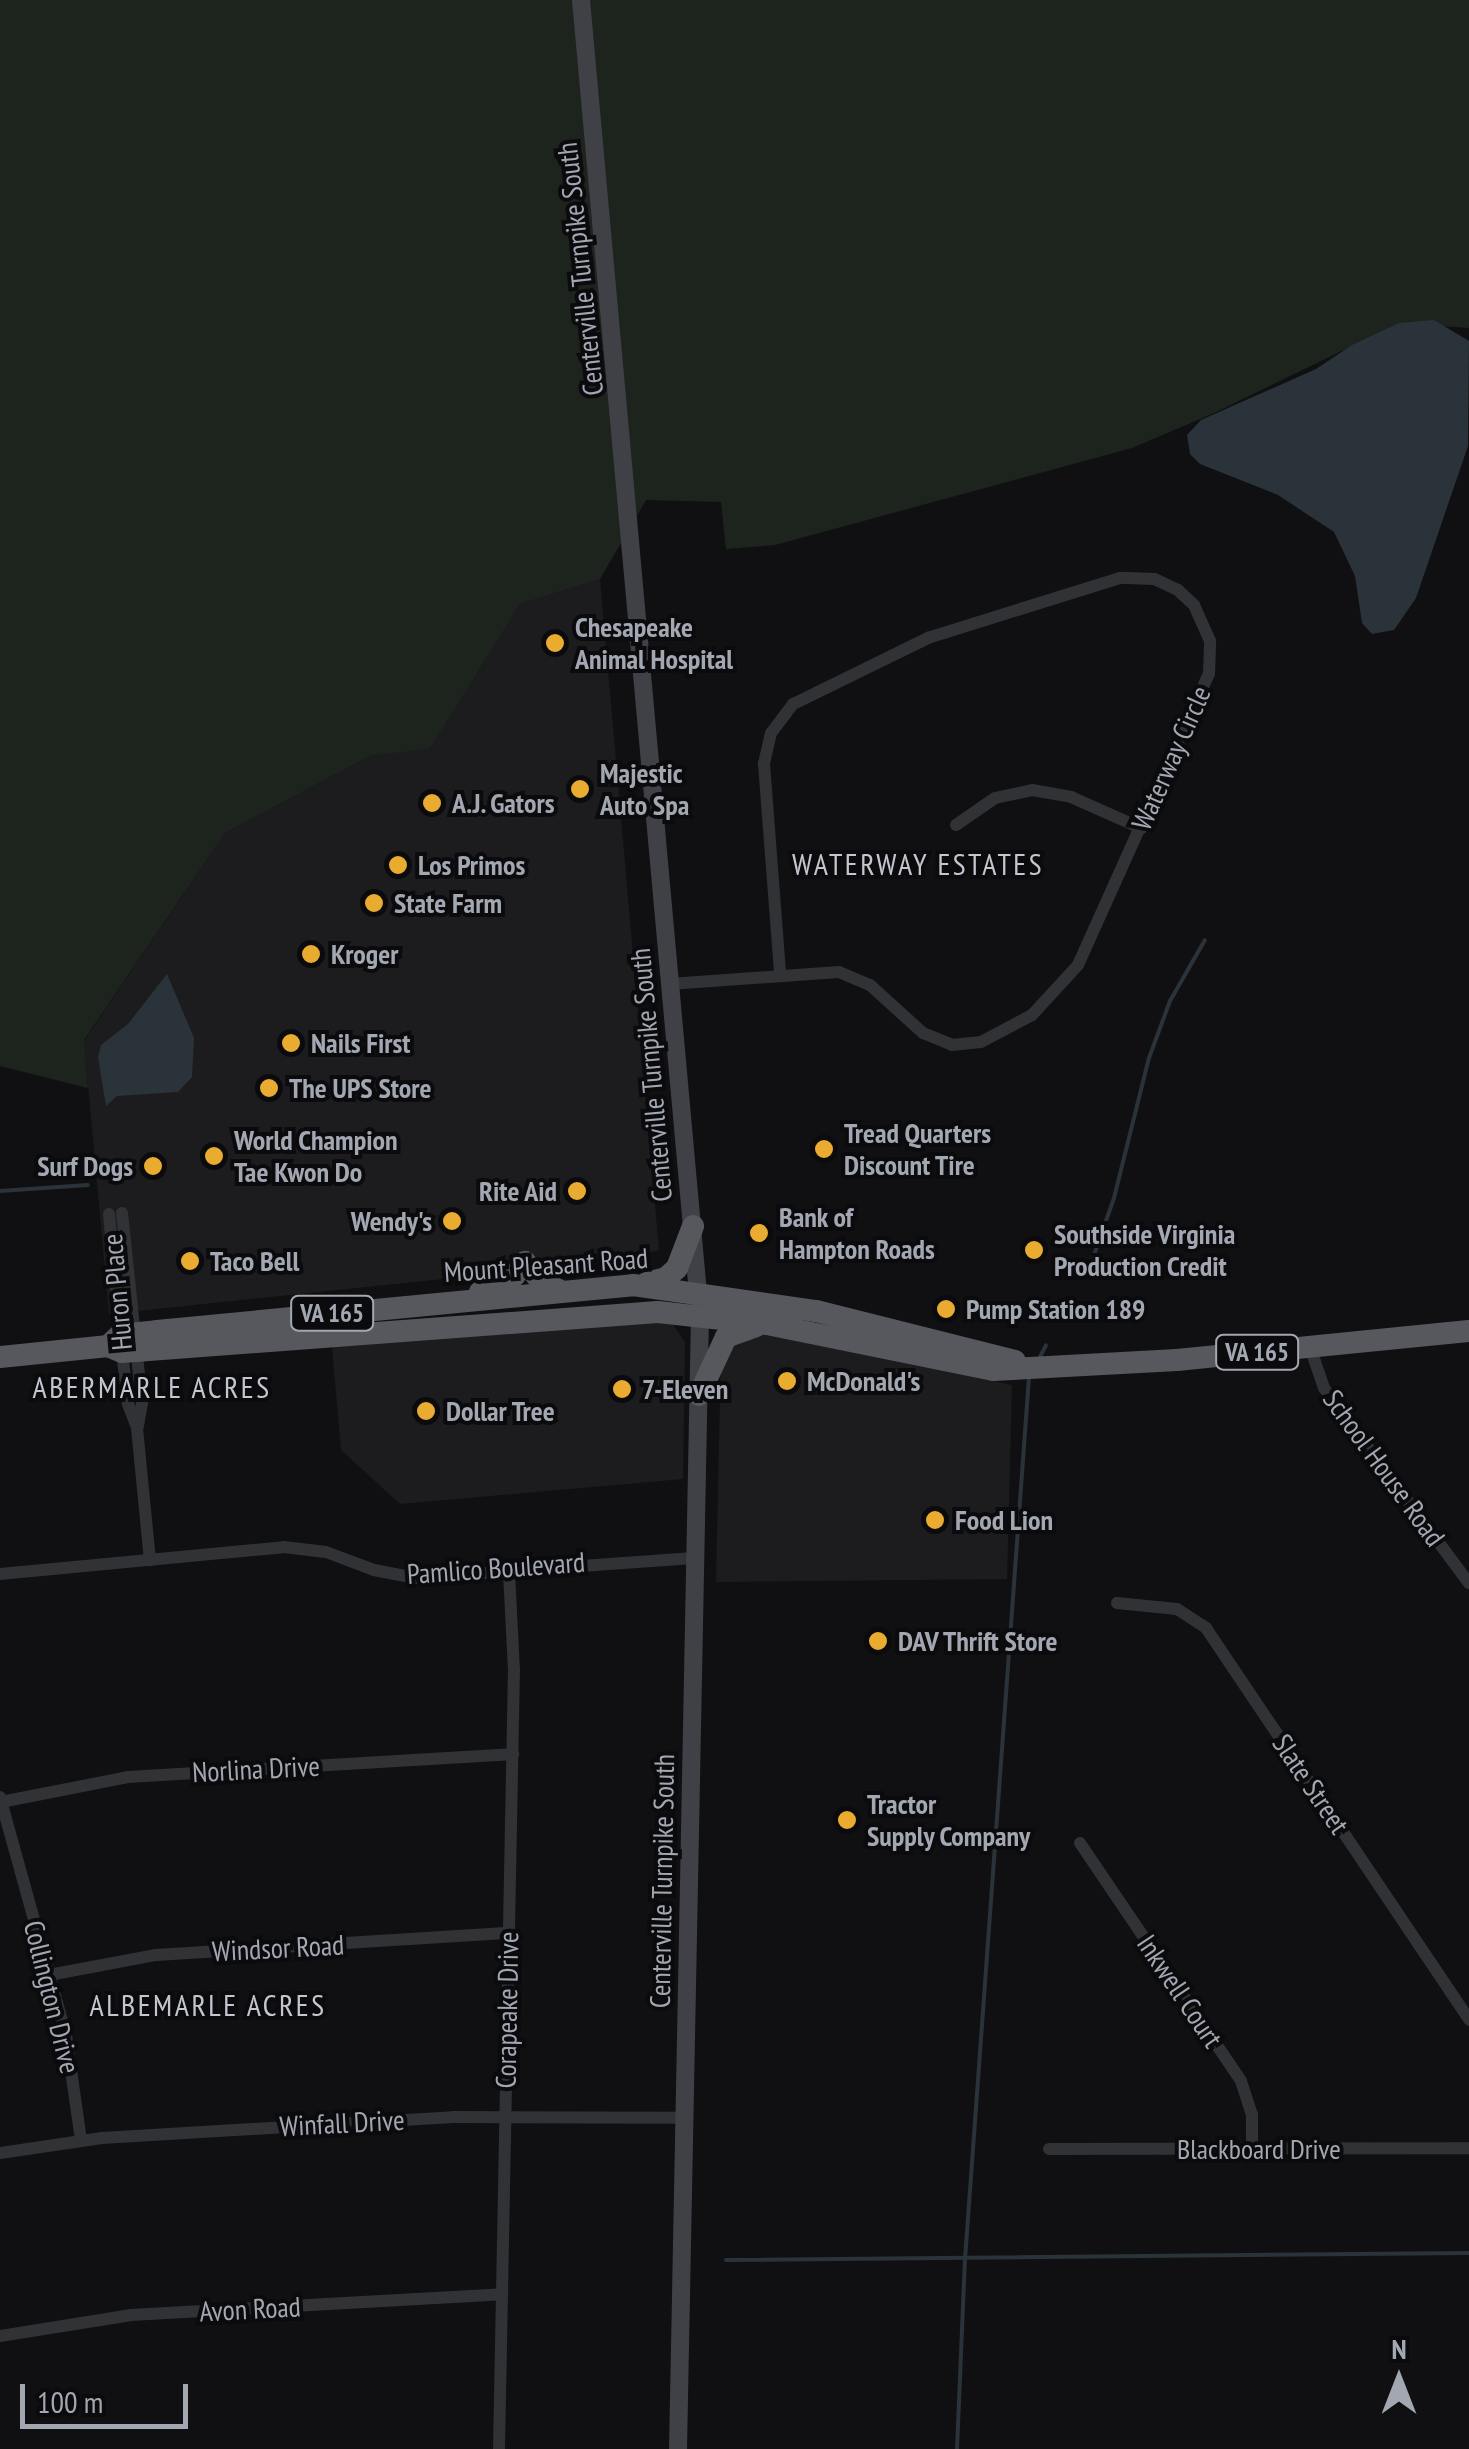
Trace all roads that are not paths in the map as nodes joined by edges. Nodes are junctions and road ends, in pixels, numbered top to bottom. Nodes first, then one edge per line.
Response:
1 (581, 0) edge
2 (956, 825) dead end
3 (1140, 828) junction
4 (780, 974) junction
5 (670, 984) junction
6 (116, 1214) dead end
7 (693, 1226) junction
8 (633, 1286) junction
9 (461, 1300) junction
10 (699, 1303) junction
11 (767, 1324) junction
12 (456, 1327) junction
13 (1469, 1330) edge
14 (124, 1343) junction
15 (1310, 1347) junction
16 (0, 1357) edge
17 (1044, 1367) junction
18 (699, 1395) junction
19 (697, 1558) junction
20 (150, 1560) junction
21 (509, 1570) junction
22 (0, 1574) edge
23 (1469, 1582) edge
24 (1118, 1603) dead end
25 (513, 1754) junction
26 (1, 1800) edge
27 (1080, 1842) dead end
28 (509, 1933) junction
29 (50, 1975) junction
30 (1469, 2020) edge
31 (505, 2116) junction
32 (685, 2118) junction
33 (81, 2140) junction
34 (1469, 2148) edge
35 (1049, 2149) dead end
36 (1252, 2149) junction
37 (0, 2153) edge
38 (502, 2294) junction
39 (0, 2336) edge
40 (499, 2449) edge
41 (678, 2449) edge

1 - 5 main road, Centerville Turnpike South
2 - 3 street
3 - 4 street, Waterway Circle
3 - 4 street, Waterway Circle
4 - 5 street, Waterway Circle
5 - 7 main road, Centerville Turnpike South
6 - 14 street, Huron Place
7 - 8 highway
7 - 10 main road, Centerville Turnpike South
8 - 9 highway, Mount Pleasant Road / VA 165
8 - 10 highway, Mount Pleasant Road / VA 165
9 - 12 highway
9 - 14 highway, Mount Pleasant Road / VA 165
10 - 11 highway, Mount Pleasant Road / VA 165
10 - 12 highway, Mount Pleasant Road / VA 165
10 - 17 highway, Mount Pleasant Road / VA 165
10 - 18 main road, Centerville Turnpike South
11 - 17 highway, Mount Pleasant Road / VA 165
11 - 18 highway
12 - 14 highway, Mount Pleasant Road / VA 165
13 - 15 highway, Mount Pleasant Road / VA 165
14 - 16 highway, Mount Pleasant Road / VA 165
14 - 20 street, Huron Place
15 - 17 highway, Mount Pleasant Road / VA 165
15 - 23 street, School House Road
18 - 19 main road, Centerville Turnpike South
19 - 21 street, Pamlico Boulevard
19 - 32 main road, Centerville Turnpike South
20 - 21 street, Pamlico Boulevard
20 - 22 street, Pamlico Boulevard
21 - 25 street, Corapeake Drive
24 - 30 street, Slate Street
25 - 26 street, Norlina Drive
25 - 28 street, Corapeake Drive
26 - 29 street, Collington Drive
27 - 36 street, Inkwell Court
28 - 29 street, Windsor Road
28 - 31 street, Corapeake Drive
29 - 33 street, Collington Drive
31 - 32 street, Winfall Drive
31 - 33 street, Winfall Drive
31 - 38 street, Corapeake Drive
32 - 41 main road, Centerville Turnpike South
33 - 37 street, Winfall Drive
34 - 36 street, Blackboard Drive
35 - 36 street, Blackboard Drive
38 - 39 street, Avon Road
38 - 40 street, Corapeake Drive

